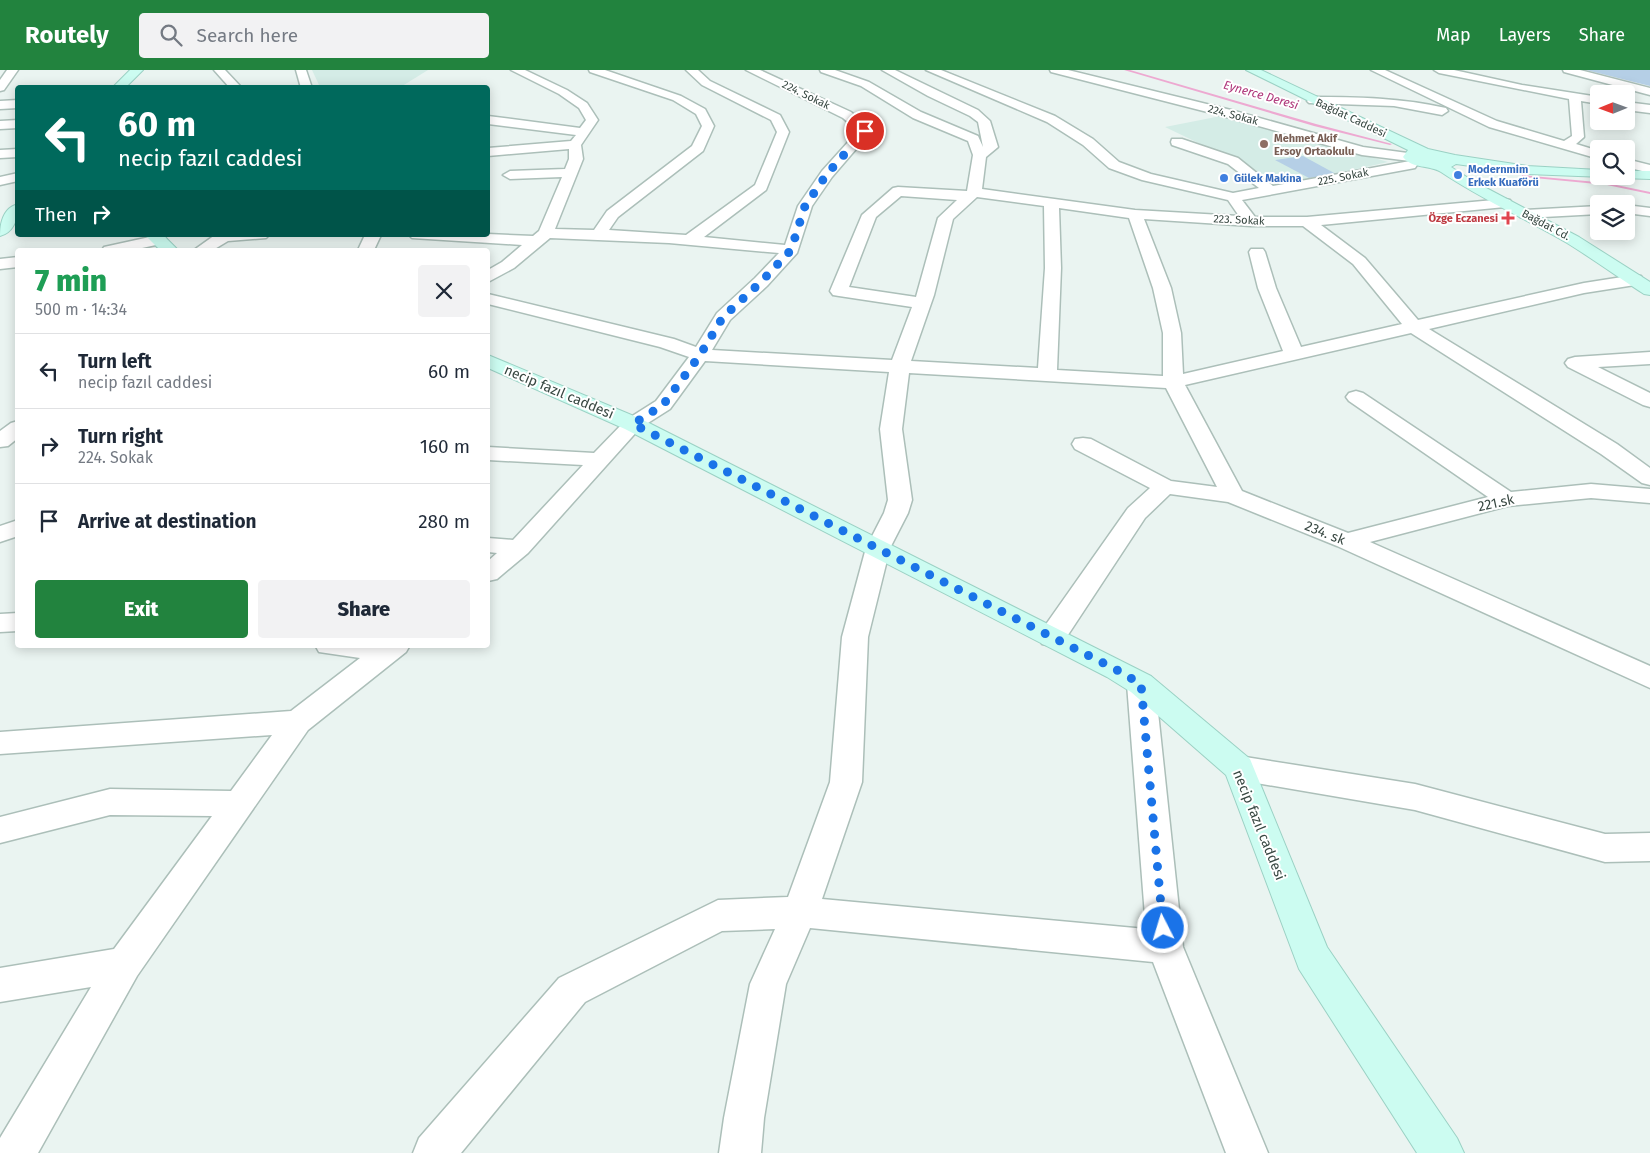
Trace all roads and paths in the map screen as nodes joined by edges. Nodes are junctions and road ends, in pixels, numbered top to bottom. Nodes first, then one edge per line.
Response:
1 (13, 70) edge
2 (137, 70) edge
3 (219, 70) edge
4 (300, 70) edge
5 (516, 70) edge
6 (594, 70) edge
7 (691, 70) edge
8 (750, 70) edge
9 (825, 70) edge
10 (887, 70) edge
11 (931, 70) edge
12 (1056, 70) edge
13 (1252, 70) edge
14 (1376, 70) edge
15 (1440, 70) edge
16 (1476, 70) edge
17 (1568, 70) edge
18 (1496, 82) junction
19 (121, 85) edge
20 (234, 85) edge
21 (306, 85) edge
22 (0, 88) edge
23 (1650, 92) edge
24 (1575, 98) junction
25 (1590, 100) edge
26 (1313, 101) junction
27 (15, 104) edge
28 (0, 105) edge
29 (1635, 107) edge
30 (1650, 109) edge
31 (490, 120) edge
32 (15, 124) edge
33 (1494, 124) junction
34 (0, 125) edge
35 (584, 132) junction
36 (1177, 142) dead end
37 (575, 145) junction
38 (1565, 146) junction
39 (490, 152) edge
40 (15, 153) edge
41 (1590, 153) edge
42 (0, 154) edge
43 (980, 155) junction
44 (1430, 159) junction
45 (1635, 165) edge
46 (1650, 169) edge
47 (570, 173) junction
48 (1590, 173) edge
49 (510, 175) dead end
50 (1635, 175) edge
51 (1650, 175) edge
52 (15, 178) edge
53 (0, 181) edge
54 (1271, 191) junction
55 (971, 194) junction
56 (1233, 197) junction
57 (1051, 202) junction
58 (1505, 203) junction
59 (1590, 210) edge
60 (1635, 210) edge
61 (1650, 212) edge
62 (15, 213) edge
63 (1135, 214) junction
64 (1525, 214) junction
65 (1251, 221) junction
66 (1307, 222) junction
67 (0, 231) edge
68 (600, 234) junction
69 (490, 236) edge
70 (222, 237) edge
71 (541, 237) junction
72 (691, 239) junction
73 (161, 242) edge
74 (123, 248) edge
75 (205, 248) edge
76 (791, 250) junction
77 (1257, 252) dead end
78 (15, 262) edge
79 (0, 264) edge
80 (490, 276) edge
81 (1642, 285) edge
82 (490, 299) edge
83 (922, 303) junction
84 (1414, 327) junction
85 (1294, 354) junction
86 (700, 355) junction
87 (1650, 358) edge
88 (490, 362) edge
89 (900, 366) junction
90 (1047, 375) junction
91 (1173, 382) junction
92 (1356, 397) dead end
93 (1650, 402) edge
94 (633, 424) junction
95 (15, 429) edge
96 (0, 441) edge
97 (1083, 444) dead end
98 (490, 454) edge
99 (600, 460) junction
100 (1650, 478) edge
101 (1165, 487) junction
102 (1233, 496) junction
103 (1650, 496) edge
104 (1507, 499) junction
105 (15, 529) edge
106 (0, 535) edge
107 (1346, 542) junction
108 (490, 545) edge
109 (519, 548) junction
110 (878, 548) junction
111 (490, 571) edge
112 (15, 622) edge
113 (0, 623) edge
114 (1052, 637) junction
115 (376, 648) edge
116 (391, 649) edge
117 (1650, 678) edge
118 (1141, 684) junction
119 (298, 722) junction
120 (0, 743) edge
121 (1238, 768) junction
122 (238, 804) junction
123 (0, 830) edge
124 (1650, 847) edge
125 (800, 912) junction
126 (1165, 947) junction
127 (124, 964) junction
128 (0, 985) edge
129 (16, 1153) edge
130 (434, 1153) edge
131 (740, 1153) edge
132 (1247, 1153) edge
133 (1442, 1153) edge

1 - 22 street
2 - 19 street
3 - 20 street
4 - 21 street
5 - 35 street
6 - 68 street
7 - 72 street
8 - 76 street, 224. Sokak
9 - 43 street
10 - 43 street
11 - 56 street
12 - 44 street, 224. Sokak
13 - 26 street, Bağdat Caddesi
14 - 33 street
15 - 18 street
16 - 18 street
17 - 23 street
18 - 24 street
24 - 25 street
24 - 38 street
26 - 33 street
26 - 44 street, Bağdat Caddesi
27 - 28 street
29 - 30 street
31 - 35 street
32 - 34 street
33 - 38 street
35 - 37 street
36 - 54 street
37 - 39 street
37 - 47 street
38 - 41 street
40 - 42 street
43 - 55 street
44 - 48 street
44 - 54 street, 225. Sokak
44 - 58 street, Bağdat Cd.
45 - 46 street
47 - 49 street
47 - 71 street
50 - 51 street
52 - 53 street
54 - 56 street, 225. Sokak
55 - 57 street, 223. Sokak
55 - 83 street
55 - 83 street, 223. Sokak
56 - 65 street
57 - 63 street, 223. Sokak
57 - 90 street
58 - 64 street, Bağdat Cd.
58 - 66 street, 223. Sokak
59 - 64 street
60 - 61 street
62 - 67 street
63 - 65 street, 223. Sokak
63 - 91 street
64 - 81 street, Bağdat Cd.
65 - 66 street, 223. Sokak
66 - 84 street
68 - 71 street
68 - 72 street
69 - 71 street
70 - 75 street
71 - 80 street
72 - 76 street
73 - 74 street
76 - 86 street, 224. Sokak
77 - 85 street
78 - 79 street
81 - 84 street
82 - 86 street
83 - 89 street
84 - 85 street
84 - 100 street
85 - 91 street
86 - 89 street
86 - 94 street, 224. Sokak
87 - 93 street
88 - 94 street, necip fazıl caddesi
89 - 90 street
89 - 110 street
90 - 91 street
91 - 102 street
92 - 104 street
94 - 99 street, 224. Sokak
94 - 110 street, necip fazıl caddesi
95 - 96 street
97 - 101 street
98 - 99 street
99 - 109 street, 224. Sokak
101 - 102 street, 234. sk
101 - 114 street
102 - 107 street, 234. sk
103 - 104 street, 221.sk
104 - 107 street, 221.sk
105 - 106 street
107 - 117 street, 234. sk
108 - 109 street
109 - 111 street, 224. Sokak
110 - 114 street, necip fazıl caddesi
110 - 125 street
112 - 113 street
114 - 118 street, necip fazıl caddesi
115 - 116 street
116 - 119 street
118 - 121 street, necip fazıl caddesi
118 - 126 street
119 - 120 street
119 - 122 street
121 - 124 street
121 - 133 street, necip fazıl caddesi
122 - 123 street
122 - 127 street
125 - 126 street
125 - 130 street
125 - 131 street
126 - 132 street
127 - 128 street
127 - 129 street

